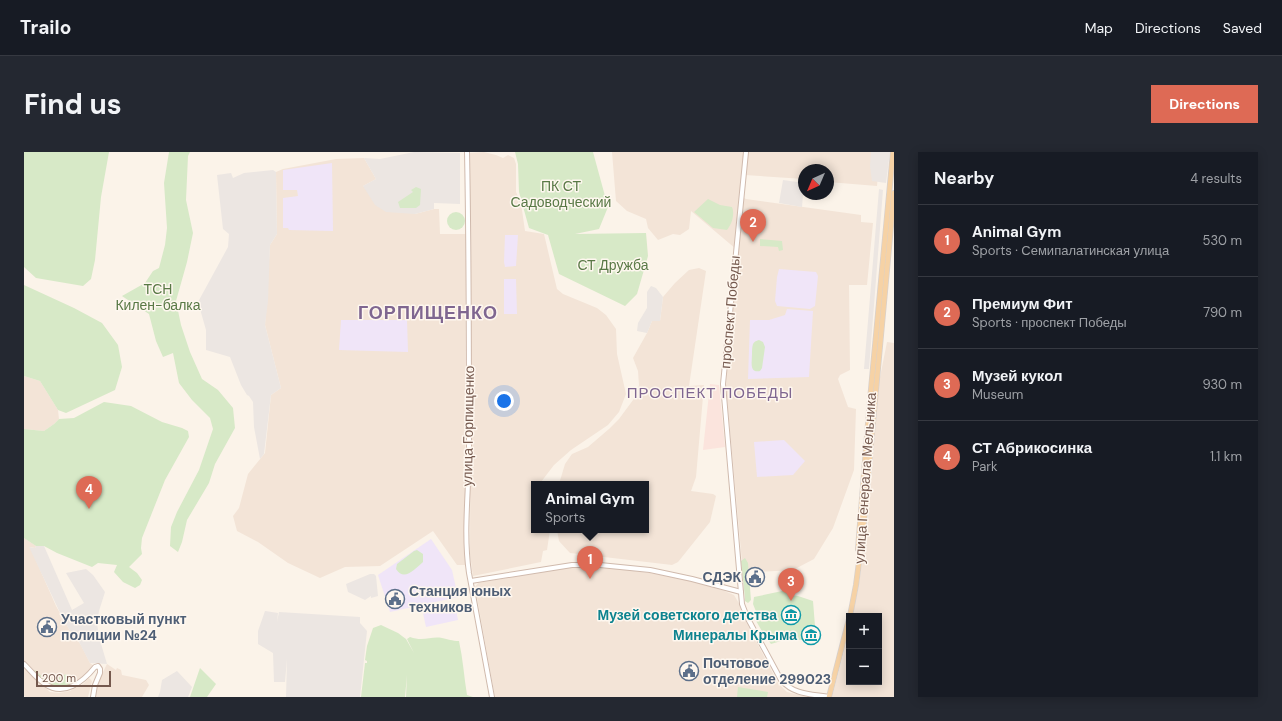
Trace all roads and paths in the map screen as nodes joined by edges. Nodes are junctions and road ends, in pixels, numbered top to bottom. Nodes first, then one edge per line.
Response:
1 (467, 152) edge
2 (746, 152) edge
3 (893, 152) edge
4 (894, 193) edge
5 (872, 411) junction
6 (470, 581) junction
7 (741, 592) junction
8 (850, 613) edge
9 (846, 629) edge
10 (24, 664) edge
11 (93, 697) edge
12 (492, 697) edge
13 (829, 697) edge

1 - 6 main road, улица Горпищенко
2 - 7 main road, проспект Победы
3 - 5 main road, улица Генерала Мельника
4 - 5 main road, улица Генерала Мельника
5 - 8 main road, улица Генерала Мельника
6 - 7 main road
6 - 12 main road, улица Горпищенко
7 - 13 main road, проспект Победы
9 - 13 main road, улица Генерала Мельника
10 - 11 main road

